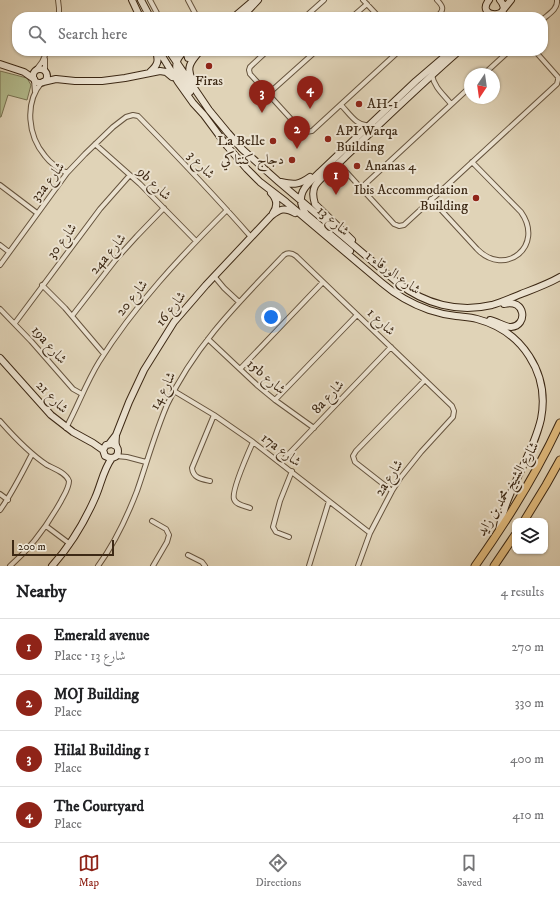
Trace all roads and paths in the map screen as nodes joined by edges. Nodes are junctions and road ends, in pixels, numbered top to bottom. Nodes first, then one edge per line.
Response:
1 (58, 0) edge
2 (132, 0) edge
3 (142, 0) edge
4 (150, 0) edge
5 (188, 0) edge
6 (254, 0) edge
7 (258, 0) edge
8 (324, 0) edge
9 (363, 0) edge
10 (437, 0) edge
11 (501, 0) edge
12 (511, 0) edge
13 (557, 0) edge
14 (487, 1) edge
15 (367, 4) junction
16 (503, 10) joint
17 (59, 12) edge
18 (138, 12) edge
19 (148, 12) edge
20 (156, 12) edge
21 (194, 12) edge
22 (240, 12) edge
23 (247, 12) edge
24 (311, 12) edge
25 (358, 12) edge
26 (374, 12) edge
27 (441, 12) edge
28 (488, 12) edge
29 (548, 15) edge
30 (45, 56) joint
31 (158, 56) edge
32 (160, 56) edge
33 (172, 56) edge
34 (179, 56) edge
35 (195, 56) edge
36 (262, 56) edge
37 (310, 56) edge
38 (394, 56) edge
39 (445, 56) edge
40 (453, 56) edge
41 (504, 56) edge
42 (539, 56) edge
43 (176, 63) junction
44 (0, 64) edge
45 (491, 68) edge
46 (36, 70) junction
47 (24, 72) junction
48 (45, 72) junction
49 (149, 73) junction
50 (432, 75) junction
51 (56, 79) junction
52 (34, 80) junction
53 (43, 82) junction
54 (178, 82) junction
55 (425, 82) junction
56 (436, 87) junction
57 (464, 92) edge
58 (35, 93) junction
59 (268, 94) junction
60 (451, 104) junction
61 (341, 105) junction
62 (209, 110) junction
63 (202, 112) junction
64 (122, 120) joint
65 (358, 123) junction
66 (370, 126) junction
67 (359, 135) junction
68 (95, 144) junction
69 (472, 162) junction
70 (339, 164) junction
71 (320, 172) junction
72 (67, 173) junction
73 (130, 175) junction
74 (260, 182) junction
75 (279, 182) junction
76 (0, 185) edge
77 (361, 188) junction
78 (431, 199) junction
79 (301, 200) junction
80 (164, 208) junction
81 (227, 210) junction
82 (37, 214) junction
83 (271, 216) junction
84 (305, 218) junction
85 (252, 236) junction
86 (196, 242) junction
87 (0, 245) edge
88 (360, 251) junction
89 (9, 252) junction
90 (289, 253) joint
91 (0, 265) edge
92 (370, 273) junction
93 (213, 277) junction
94 (560, 277) edge
95 (323, 282) junction
96 (42, 286) junction
97 (239, 302) junction
98 (479, 307) junction
99 (0, 308) edge
100 (357, 315) junction
101 (72, 316) junction
102 (476, 319) junction
103 (15, 323) junction
104 (208, 339) junction
105 (391, 347) junction
106 (104, 354) junction
107 (0, 358) edge
108 (240, 370) junction
109 (425, 380) junction
110 (174, 391) junction
111 (82, 394) junction
112 (275, 400) junction
113 (454, 411) joint
114 (214, 415) junction
115 (0, 421) edge
116 (560, 423) edge
117 (65, 427) junction
118 (314, 428) junction
119 (116, 435) junction
120 (253, 442) junction
121 (106, 449) junction
122 (116, 453) junction
123 (32, 454) junction
124 (560, 460) edge
125 (280, 462) junction
126 (146, 463) junction
127 (106, 470) junction
128 (292, 471) junction
129 (210, 481) dead end
130 (392, 491) junction
131 (0, 494) edge
132 (8, 500) junction
133 (329, 501) junction
134 (250, 508) dead end
135 (0, 510) edge
136 (526, 518) edge
137 (152, 521) dead end
138 (46, 526) junction
139 (499, 530) junction
140 (370, 533) junction
141 (289, 537) dead end
142 (512, 539) edge
143 (70, 542) junction
144 (188, 555) dead end
145 (101, 565) edge
146 (10, 566) edge
147 (52, 566) edge
148 (153, 566) edge
149 (205, 566) edge
150 (309, 566) edge
151 (358, 566) edge
152 (475, 566) edge
153 (494, 566) edge

1 - 17 street
2 - 18 street
3 - 19 street
4 - 20 street
5 - 21 street
6 - 22 street
7 - 23 street
8 - 24 street
9 - 15 street
10 - 27 street
11 - 16 street
12 - 16 street
13 - 29 street
14 - 28 street
15 - 25 street
15 - 26 street
30 - 46 street
30 - 48 street
31 - 49 street
32 - 54 street, شارع الورقاء 1
33 - 43 street, شارع الورقاء 1
34 - 43 street
35 - 62 street
36 - 59 street
37 - 59 street
38 - 61 street
39 - 66 street, شارع 13
40 - 50 street, شارع 13
41 - 45 street
42 - 69 street
43 - 62 street, شارع الورقاء 1
43 - 63 street
44 - 47 street
46 - 47 street
46 - 48 street
46 - 52 street
47 - 52 street
48 - 51 street
48 - 53 street
49 - 51 street
49 - 54 street
50 - 55 street, شارع 13
50 - 56 street
51 - 53 street
52 - 53 street
52 - 58 street
53 - 58 street
54 - 63 street, شارع الورقاء 1
55 - 56 street
55 - 70 street, شارع 13
56 - 60 street
57 - 60 street
58 - 72 street
59 - 61 street
60 - 77 street
61 - 65 street
62 - 75 street, شارع الورقاء 1
63 - 74 street, شارع الورقاء 1
64 - 68 street, 32a شارع
64 - 81 street, شارع 3
65 - 66 street
65 - 67 street
66 - 67 street, شارع 13
67 - 71 street, شارع 13
68 - 72 street, 32a شارع
68 - 73 street, 9b شارع
69 - 78 street
69 - 78 street
70 - 77 street
70 - 88 street, شارع 13
71 - 75 street
71 - 79 street, شارع 13
72 - 82 street, 32a شارع
73 - 80 street, 9b شارع
73 - 96 street, شارع 30
74 - 83 street
74 - 84 street, شارع الورقاء 1
75 - 79 street, شارع الورقاء 1
76 - 82 street
77 - 78 street
79 - 88 street, شارع الورقاء 1
79 - 92 street, شارع 13
80 - 86 street, 9b شارع
80 - 101 street, 24a شارع
81 - 85 street, شارع 3
81 - 86 street, شارع 20
82 - 89 street, 32a شارع
83 - 84 street, شارع 16
83 - 85 street, شارع 16
84 - 92 street, شارع الورقاء 1
85 - 93 street, شارع 16
86 - 106 street, شارع 20
87 - 89 street
88 - 98 street, شارع الورقاء 1
89 - 91 street, 32a شارع
90 - 95 street, شارع 1
90 - 97 street, شارع 14
92 - 102 street, شارع الورقاء 1
93 - 97 street
93 - 119 street, شارع 16
94 - 98 street, شارع الورقاء 1
95 - 100 street, شارع 1
95 - 108 street
96 - 101 street
96 - 103 street, شارع 30
97 - 104 street, شارع 14
98 - 102 street
99 - 103 street, 19a شارع
100 - 105 street, شارع 1
100 - 112 street
101 - 106 street
102 - 139 street, شارع الورقاء 1
103 - 111 street, 19a شارع
104 - 108 street, 15b شارع
104 - 110 street, شارع 14
105 - 109 street, شارع 1
105 - 118 street, 8a شارع
106 - 111 street, شارع 20
107 - 117 street, شارع 21
108 - 112 street, 15b شارع
109 - 113 street, شارع 1
109 - 130 street
110 - 114 street, 17a شارع
110 - 126 street, شارع 14
111 - 117 street, شارع 20
112 - 118 street, 15b شارع
113 - 130 street, 2a شارع
114 - 120 street, 17a شارع
114 - 129 street
115 - 123 street
116 - 139 highway, شارع الشيخ محمد بن زايد
117 - 121 street, شارع 21
118 - 125 street, 8a شارع
119 - 121 street, شارع 16
119 - 122 street, شارع 16
120 - 125 street, 17a شارع
120 - 134 street
121 - 122 street
121 - 122 street
121 - 127 street, شارع 16
122 - 126 street
122 - 127 street, شارع 16
123 - 132 street
123 - 138 street
124 - 136 highway
125 - 128 street, 17a شارع
126 - 145 street, شارع 14
127 - 143 street, شارع 16
128 - 133 street, 17a شارع
128 - 141 street
130 - 140 street, 2a شارع
131 - 132 street
132 - 135 street
133 - 140 street, 17a شارع
133 - 150 street
137 - 148 street
138 - 143 street
138 - 146 street
139 - 152 highway, شارع الشيخ محمد بن زايد
140 - 151 street, 2a شارع
142 - 153 highway, شارع الشيخ محمد بن زايد
143 - 147 street, شارع 16
144 - 149 street

